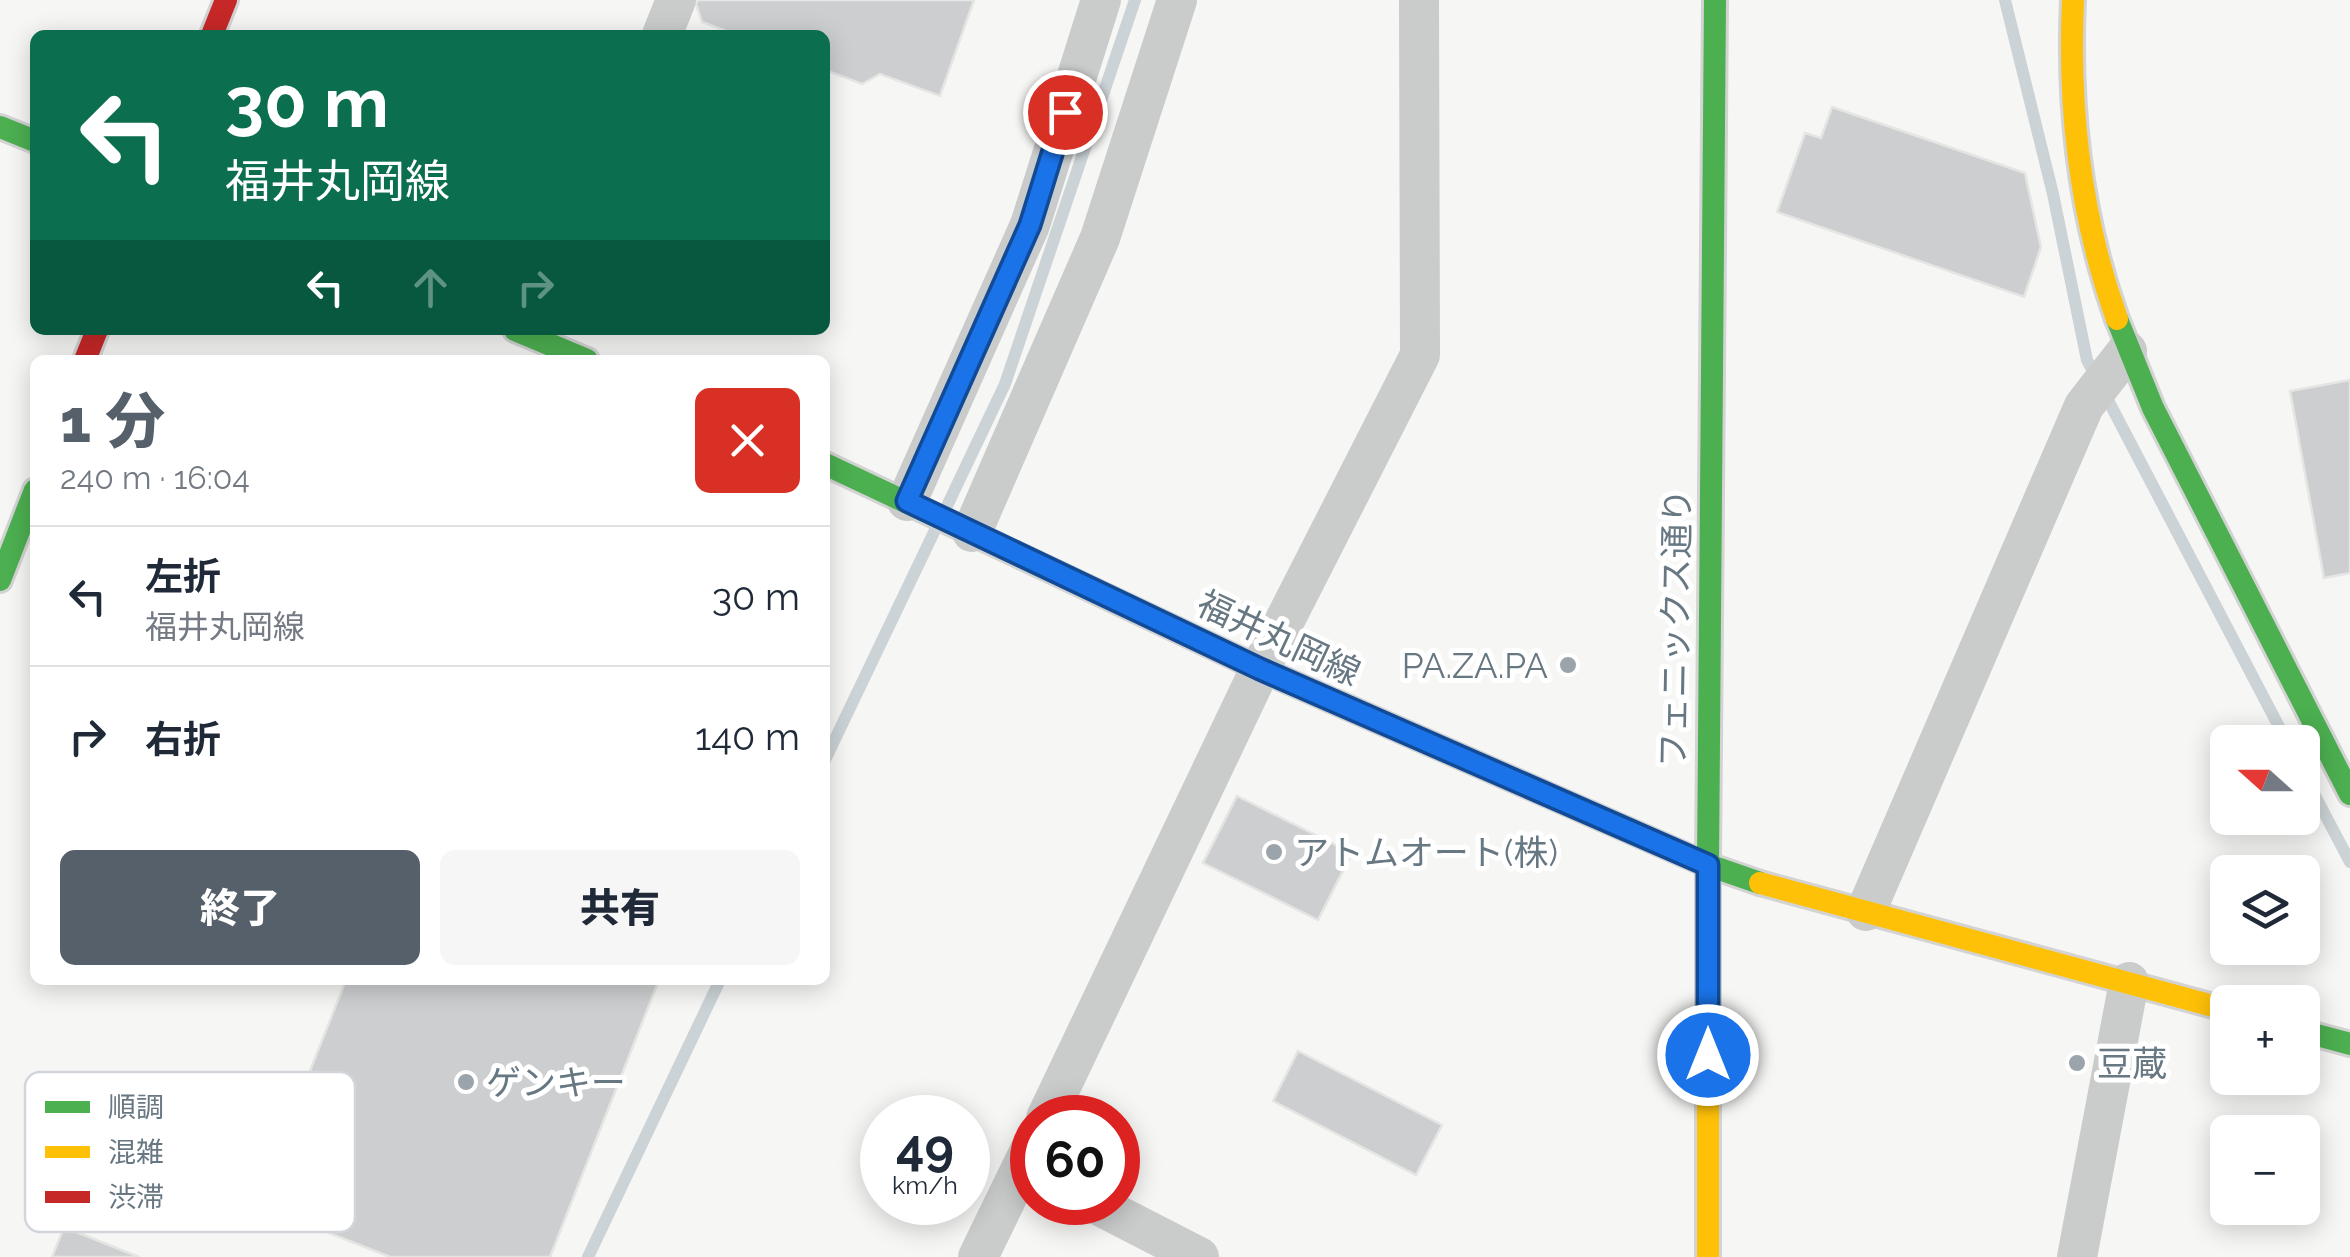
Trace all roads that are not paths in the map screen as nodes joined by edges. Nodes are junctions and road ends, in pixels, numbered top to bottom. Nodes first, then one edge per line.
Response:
1 (226, 0) edge
2 (676, 0) edge
3 (1101, 0) edge
4 (1176, 0) edge
5 (1419, 0) edge
6 (1715, 0) edge
7 (2074, 0) edge
8 (214, 30) edge
9 (664, 30) edge
10 (0, 128) edge
11 (30, 139) edge
12 (535, 335) edge
13 (2127, 351) junction
14 (577, 355) edge
15 (830, 466) edge
16 (907, 501) junction
17 (30, 503) edge
18 (972, 532) junction
19 (0, 580) edge
20 (1260, 669) junction
21 (2350, 794) edge
22 (1708, 865) junction
23 (1866, 911) junction
24 (2129, 982) junction
25 (2210, 1005) edge
26 (2320, 1035) edge
27 (2350, 1044) edge
28 (1057, 1095) edge
29 (1010, 1197) edge
30 (1137, 1225) edge
31 (1705, 1253) edge
32 (978, 1257) edge
33 (1199, 1257) edge
34 (2077, 1257) edge

1 - 8 street
2 - 9 street
3 - 16 street
4 - 18 street
5 - 20 street
6 - 22 street, フェニックス通り
7 - 13 street
10 - 11 street
12 - 14 street
13 - 21 street
13 - 23 street
15 - 16 street, 福井丸岡線
16 - 18 street, 福井丸岡線
17 - 19 street
18 - 20 street, 福井丸岡線
20 - 22 street, 福井丸岡線
20 - 28 street
22 - 23 street, 福井丸岡線
22 - 31 street, フェニックス通り
23 - 24 street, 福井丸岡線
24 - 25 street, 福井丸岡線
24 - 34 street
26 - 27 street
29 - 32 street
30 - 33 street

